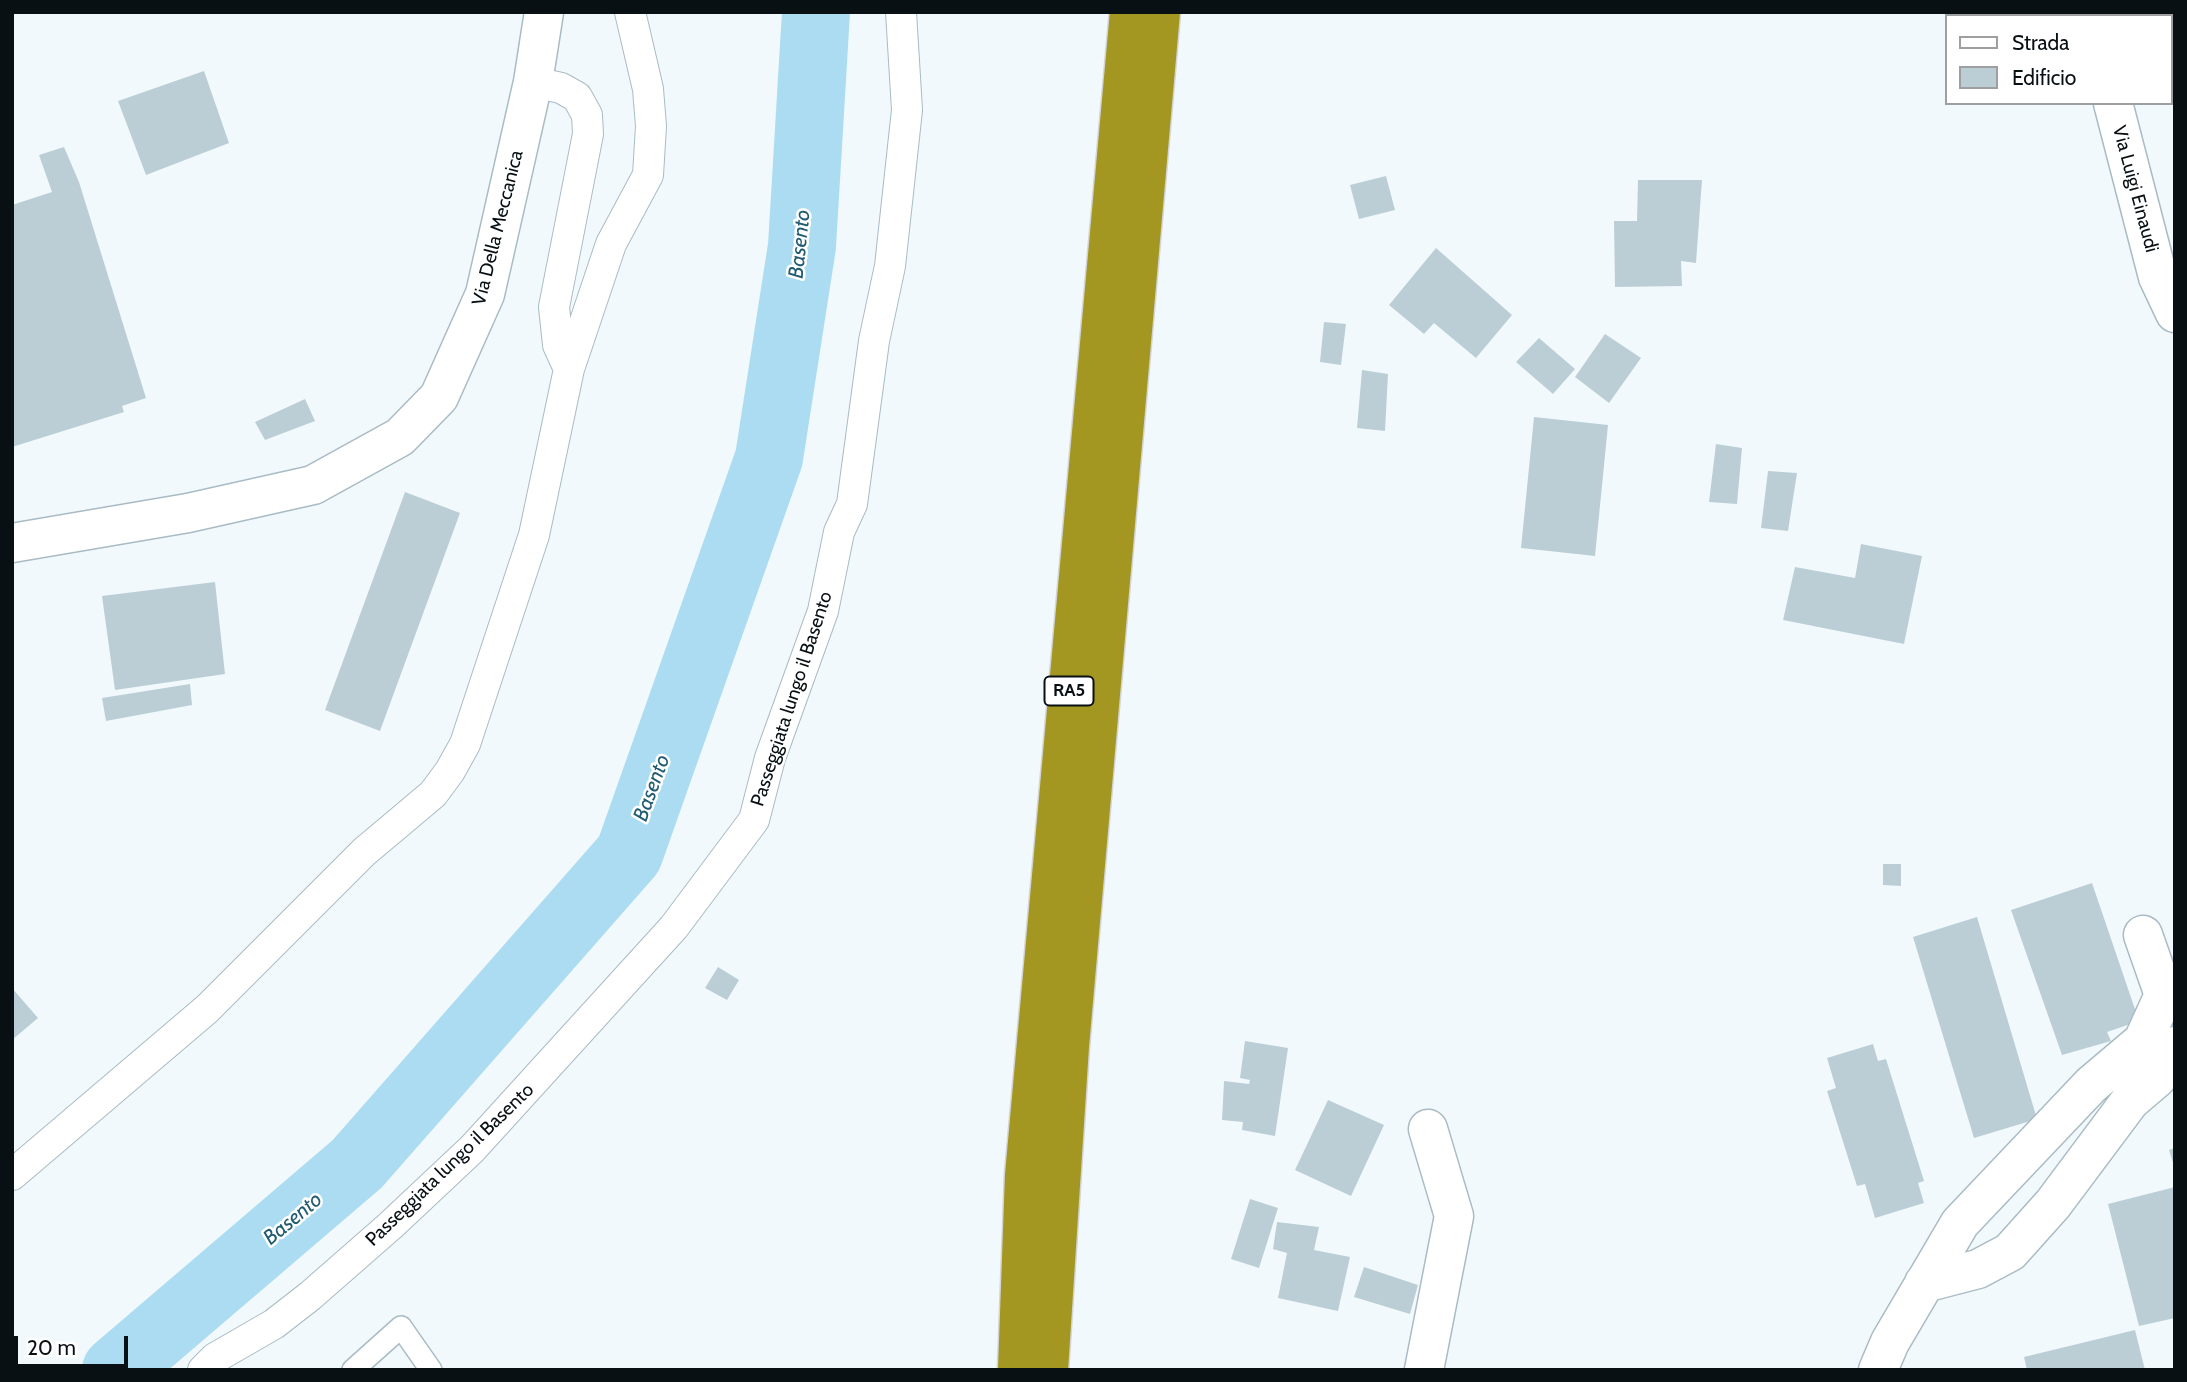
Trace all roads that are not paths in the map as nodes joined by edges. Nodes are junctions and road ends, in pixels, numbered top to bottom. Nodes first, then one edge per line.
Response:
1 (544, 12) edge
2 (630, 12) edge
3 (901, 12) edge
4 (1129, 12) edge
5 (1161, 12) edge
6 (533, 82) junction
7 (2114, 105) edge
8 (2175, 313) edge
9 (569, 369) junction
10 (12, 544) edge
11 (2143, 935) dead end
12 (2175, 1046) edge
13 (1428, 1129) dead end
14 (12, 1175) edge
15 (1924, 1283) junction
16 (203, 1370) edge
17 (353, 1370) edge
18 (430, 1370) edge
19 (1017, 1370) edge
20 (1049, 1370) edge
21 (1424, 1370) edge
22 (1878, 1370) edge

1 - 6 street, Via Della Meccanica
2 - 9 street
3 - 16 street, Passeggiata lungo il Basento
4 - 19 highway, RA5
5 - 20 highway, RA5
6 - 9 street
6 - 10 street, Via Della Meccanica
7 - 8 street, Via Luigi Einaudi
9 - 14 street
11 - 15 street
12 - 15 street
13 - 21 street
15 - 22 street
17 - 18 lane

